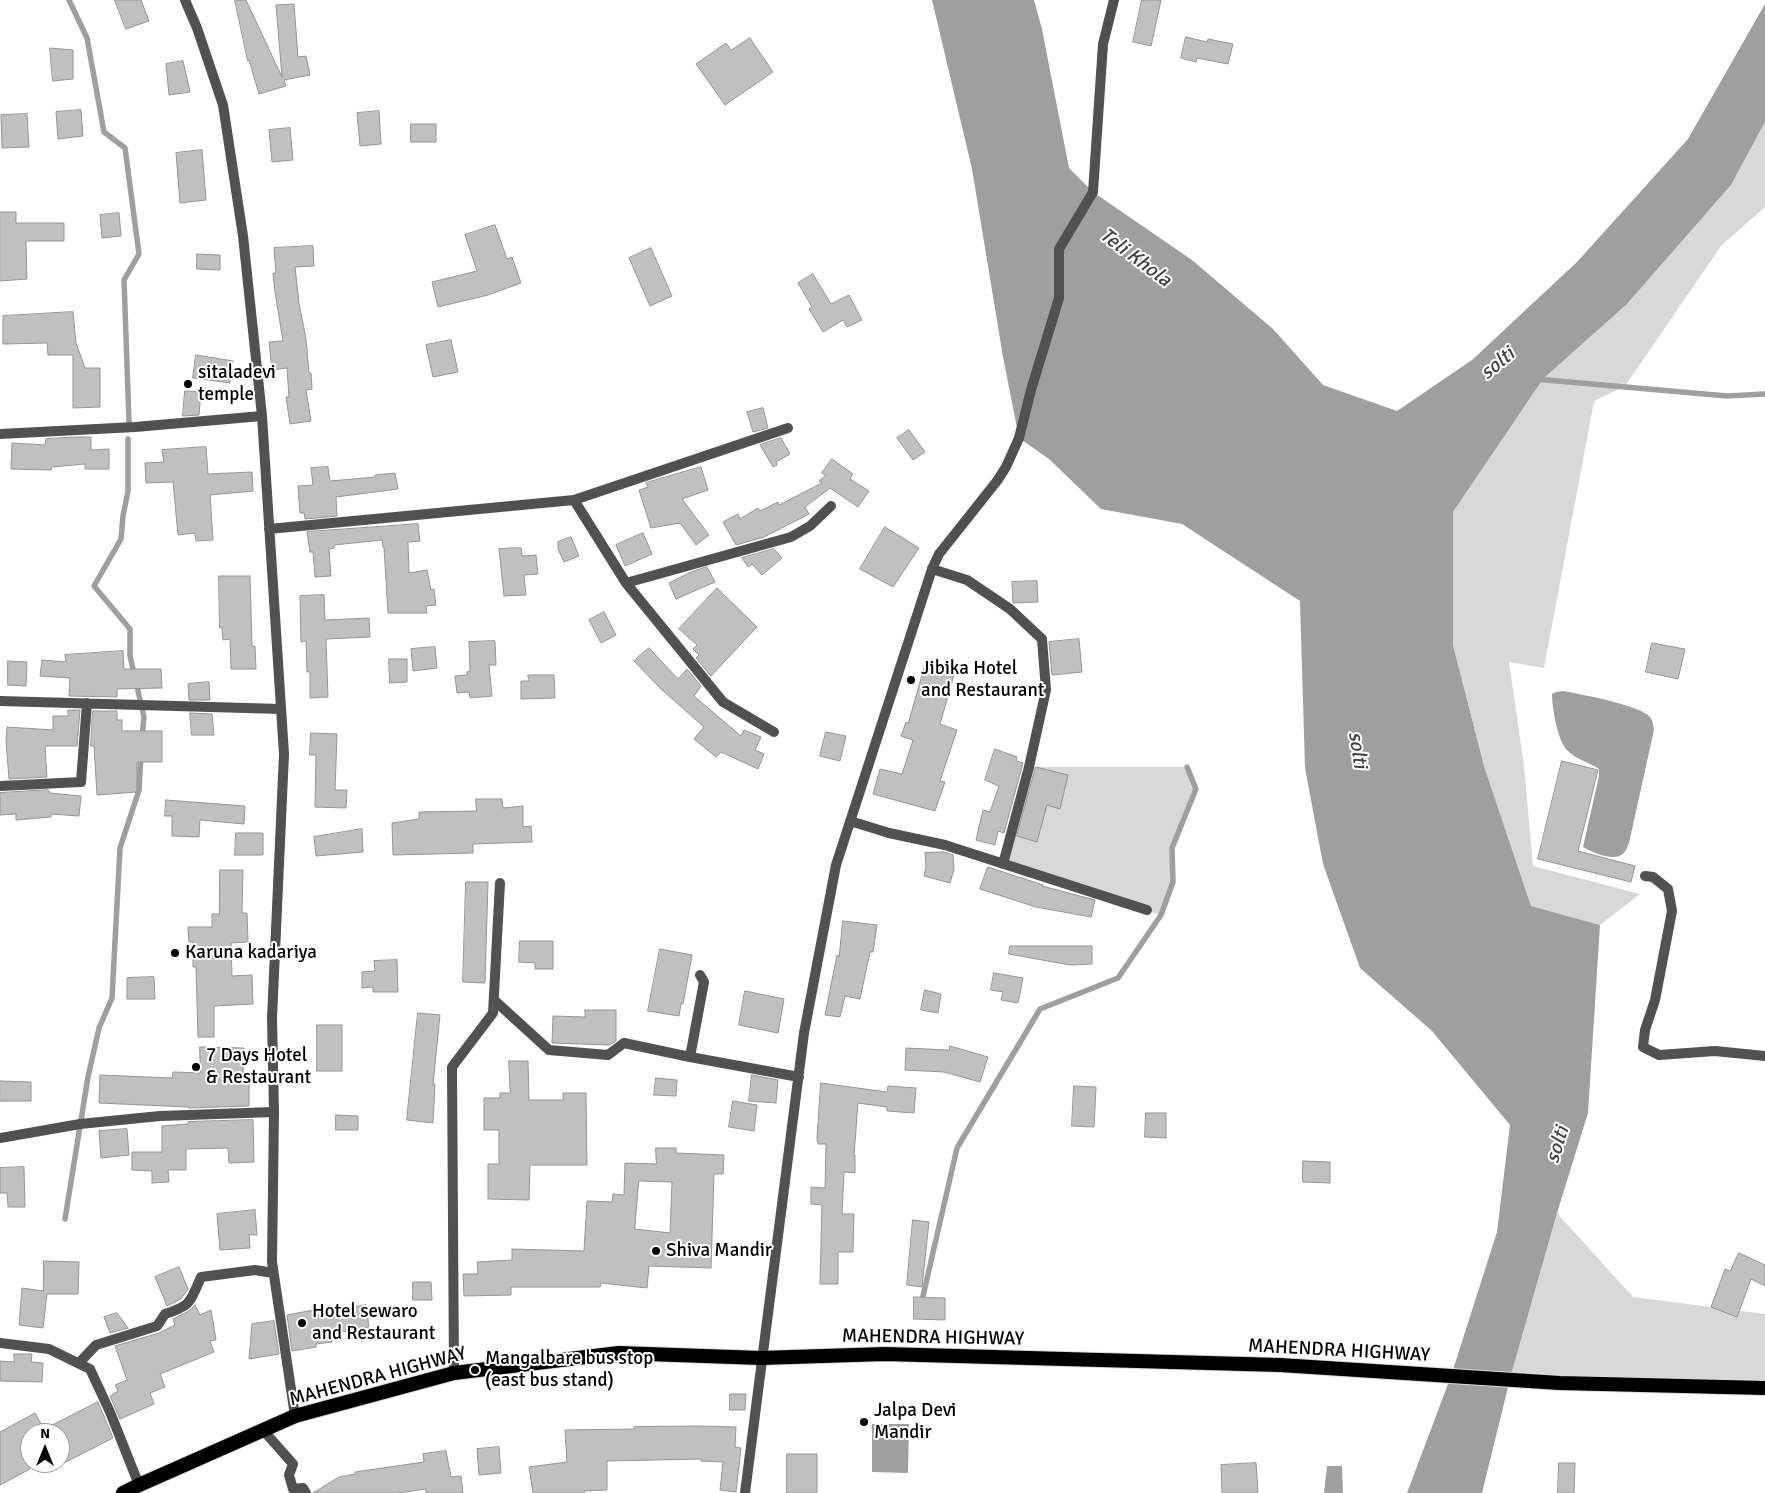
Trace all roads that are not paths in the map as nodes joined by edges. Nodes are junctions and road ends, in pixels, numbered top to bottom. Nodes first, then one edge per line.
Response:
1 (185, 0) edge
2 (1114, 0) edge
3 (262, 416) junction
4 (788, 428) dead end
5 (0, 434) edge
6 (574, 500) junction
7 (831, 506) dead end
8 (269, 529) junction
9 (932, 569) junction
10 (626, 583) junction
11 (0, 702) edge
12 (87, 703) junction
13 (281, 708) junction
14 (774, 732) dead end
15 (0, 786) edge
16 (850, 821) junction
17 (1003, 864) junction
18 (1645, 876) dead end
19 (500, 883) dead end
20 (1147, 910) dead end
21 (700, 975) dead end
22 (494, 1000) junction
23 (1765, 1056) edge
24 (690, 1057) junction
25 (799, 1076) junction
26 (274, 1112) junction
27 (0, 1138) edge
28 (273, 1273) junction
29 (0, 1343) edge
30 (761, 1358) junction
31 (78, 1363) junction
32 (454, 1373) junction
33 (1765, 1388) edge
34 (295, 1416) junction
35 (263, 1430) junction
36 (138, 1485) junction
37 (124, 1493) edge
38 (306, 1493) edge
39 (745, 1493) edge

1 - 3 street
2 - 9 street
3 - 5 street
3 - 8 street
4 - 6 street
6 - 8 street
6 - 10 street
7 - 10 street
8 - 13 street
9 - 16 street
9 - 17 street
10 - 14 street
11 - 12 street
12 - 13 street
12 - 15 street
13 - 26 street
16 - 17 street
16 - 25 street
17 - 20 street
18 - 23 street
19 - 22 street
21 - 24 street
22 - 24 street
22 - 32 street
24 - 25 street
25 - 30 street
26 - 27 street
26 - 28 street
28 - 31 street
28 - 34 street
29 - 31 street
30 - 32 highway, MAHENDRA HIGHWAY
30 - 33 highway, MAHENDRA HIGHWAY
30 - 39 street
31 - 36 street
32 - 34 highway, MAHENDRA HIGHWAY
34 - 35 highway, MAHENDRA HIGHWAY
35 - 36 highway, MAHENDRA HIGHWAY
35 - 38 street
36 - 37 highway, MAHENDRA HIGHWAY

